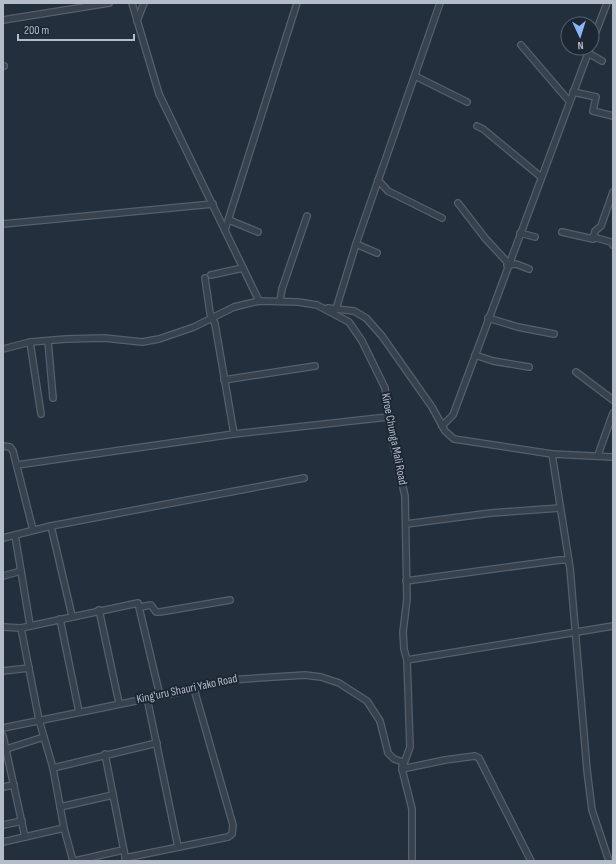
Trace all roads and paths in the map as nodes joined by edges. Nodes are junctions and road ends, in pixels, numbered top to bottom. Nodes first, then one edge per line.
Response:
1 (109, 3) edge
2 (132, 3) edge
3 (144, 3) edge
4 (297, 3) edge
5 (440, 3) edge
6 (607, 3) edge
7 (3, 20) edge
8 (137, 21) junction
9 (600, 21) edge
10 (522, 45) dead end
11 (587, 56) edge
12 (596, 56) edge
13 (602, 61) dead end
14 (414, 76) junction
15 (573, 92) junction
16 (569, 101) junction
17 (467, 102) dead end
18 (613, 116) edge
19 (477, 126) dead end
20 (541, 177) junction
21 (378, 180) junction
22 (613, 192) edge
23 (458, 203) dead end
24 (213, 204) junction
25 (307, 216) dead end
26 (442, 218) dead end
27 (229, 220) junction
28 (3, 224) edge
29 (226, 230) junction
30 (258, 232) dead end
31 (562, 232) dead end
32 (520, 233) junction
33 (535, 237) dead end
34 (593, 237) junction
35 (356, 244) junction
36 (613, 245) edge
37 (377, 253) dead end
38 (508, 264) junction
39 (243, 268) junction
40 (529, 270) dead end
41 (211, 275) dead end
42 (206, 278) dead end
43 (259, 301) junction
44 (280, 301) junction
45 (322, 308) junction
46 (336, 309) junction
47 (212, 317) junction
48 (488, 318) junction
49 (554, 334) dead end
50 (48, 341) junction
51 (30, 342) junction
52 (3, 349) edge
53 (475, 355) junction
54 (315, 366) dead end
55 (529, 367) dead end
56 (576, 372) dead end
57 (224, 380) junction
58 (53, 398) dead end
59 (613, 400) edge
60 (613, 413) edge
61 (42, 414) dead end
62 (388, 417) junction
63 (442, 426) junction
64 (234, 434) junction
65 (3, 446) edge
66 (552, 454) junction
67 (598, 455) junction
68 (613, 457) edge
69 (17, 465) junction
70 (304, 478) dead end
71 (560, 508) junction
72 (406, 524) junction
73 (51, 526) junction
74 (33, 530) junction
75 (15, 535) junction
76 (3, 538) edge
77 (569, 563) junction
78 (21, 571) junction
79 (3, 576) edge
80 (406, 581) junction
81 (230, 600) dead end
82 (140, 606) junction
83 (99, 610) junction
84 (72, 616) junction
85 (60, 619) junction
86 (30, 625) junction
87 (613, 626) edge
88 (3, 627) edge
89 (21, 628) junction
90 (575, 632) junction
91 (407, 660) junction
92 (29, 668) junction
93 (3, 672) edge
94 (194, 689) junction
95 (160, 696) junction
96 (147, 698) junction
97 (119, 703) junction
98 (79, 712) junction
99 (39, 720) junction
100 (3, 728) edge
101 (3, 736) edge
102 (44, 737) junction
103 (157, 743) junction
104 (4, 750) edge
105 (105, 754) junction
106 (53, 768) junction
107 (402, 769) junction
108 (14, 785) junction
109 (3, 787) edge
110 (113, 795) junction
111 (60, 807) junction
112 (22, 821) junction
113 (3, 825) edge
114 (64, 828) junction
115 (25, 837) junction
116 (3, 842) edge
117 (178, 847) junction
118 (123, 850) junction
119 (126, 860) edge
120 (74, 861) edge
121 (412, 861) edge
122 (532, 861) edge
123 (609, 861) edge

1 - 7 street
2 - 8 street
3 - 8 street
4 - 27 street
5 - 14 street
6 - 9 street
8 - 24 street
10 - 16 street
11 - 15 street
12 - 13 street
14 - 17 street
14 - 21 street
15 - 16 street
15 - 18 street
16 - 20 street
19 - 20 street
20 - 32 street
21 - 26 street
21 - 35 street
22 - 34 street
23 - 38 street
24 - 28 street
24 - 29 street
25 - 44 street
27 - 29 street
27 - 30 street
29 - 39 street
31 - 34 street
32 - 33 street
32 - 38 street
34 - 36 street
35 - 37 street
35 - 46 street
38 - 40 street
38 - 48 street
39 - 41 street
39 - 43 street
42 - 47 street
43 - 44 street, Kiroe Chunga Mali Road
43 - 47 street, Kiroe Chunga Mali Road
44 - 45 street, Kiroe Chunga Mali Road
45 - 46 street
45 - 62 street, Kiroe Chunga Mali Road
46 - 63 street
47 - 50 street, Kiroe Chunga Mali Road
47 - 57 street
48 - 49 street
48 - 53 street
50 - 51 street, Kiroe Chunga Mali Road
50 - 58 street
51 - 52 street, Kiroe Chunga Mali Road
51 - 61 street
53 - 55 street
53 - 63 street
54 - 57 street
56 - 59 street
57 - 64 street
60 - 67 street
62 - 64 street
62 - 72 street, Kiroe Chunga Mali Road
63 - 66 street
64 - 69 street
65 - 69 street
66 - 67 street
66 - 71 street
67 - 68 street
69 - 74 street
70 - 73 street
71 - 72 street
71 - 77 street
72 - 80 street, Kiroe Chunga Mali Road
73 - 74 street
73 - 84 street
74 - 75 street
75 - 76 street
75 - 78 street
77 - 80 street
77 - 90 street
78 - 79 street
78 - 86 street
80 - 91 street, Kiroe Chunga Mali Road
81 - 82 street
82 - 83 street
82 - 95 street
83 - 84 street
83 - 97 street
84 - 85 street
85 - 86 street
85 - 98 street
86 - 89 street
87 - 90 street
88 - 89 street
89 - 92 street
90 - 91 street
90 - 123 street
91 - 107 street, Kiroe Chunga Mali Road
92 - 93 street
92 - 99 street
94 - 95 street, King'uru Shauri Yako Road
94 - 107 street, King'uru Shauri Yako Road
94 - 117 street
95 - 96 street, King'uru Shauri Yako Road
96 - 97 street, King'uru Shauri Yako Road
96 - 103 street
97 - 98 street, King'uru Shauri Yako Road
98 - 99 street, King'uru Shauri Yako Road
99 - 100 street, King'uru Shauri Yako Road
99 - 102 street
101 - 104 street
102 - 104 street
102 - 106 street
103 - 105 street
103 - 117 street
104 - 108 street
105 - 106 street
105 - 110 street
106 - 111 street
107 - 121 street
107 - 122 street
108 - 109 street
108 - 112 street
110 - 111 street
110 - 118 street
111 - 114 street
112 - 113 street
112 - 115 street
114 - 115 street
114 - 120 street
115 - 116 street
117 - 119 street
118 - 119 street
118 - 120 street

